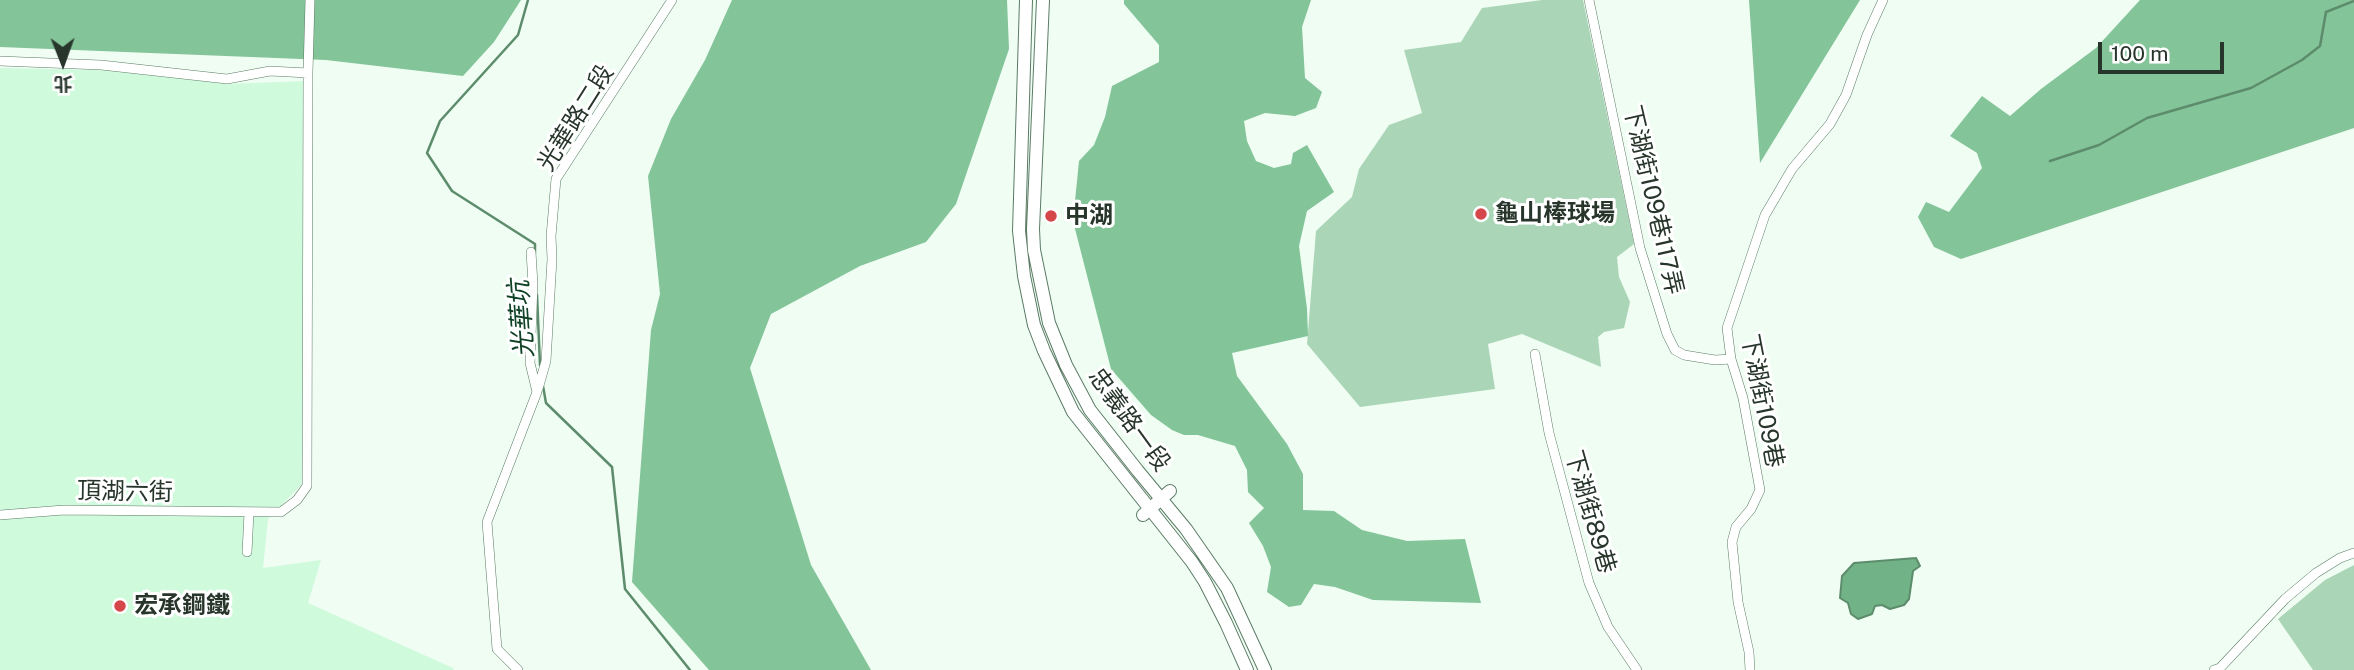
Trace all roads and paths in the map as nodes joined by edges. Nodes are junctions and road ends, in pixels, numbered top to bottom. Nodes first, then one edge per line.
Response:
1 (310, 0) edge
2 (672, 0) edge
3 (1026, 0) edge
4 (1043, 0) edge
5 (1590, 0) edge
6 (1884, 0) edge
7 (1022, 49) junction
8 (1047, 50) junction
9 (0, 61) edge
10 (308, 73) junction
11 (531, 252) dead end
12 (1535, 354) dead end
13 (1731, 359) junction
14 (537, 392) junction
15 (1166, 495) junction
16 (1147, 512) junction
17 (249, 513) junction
18 (0, 514) edge
19 (247, 552) dead end
20 (2354, 553) edge
21 (518, 670) edge
22 (1247, 670) edge
23 (1265, 670) edge
24 (1637, 670) edge
25 (1750, 670) edge
26 (2214, 670) edge

1 - 10 street, 頂湖六街
2 - 14 street, 光華路二段
3 - 7 main road, 忠義路一段
4 - 8 main road, 忠義路一段
5 - 13 street, 下湖街109巷117弄
6 - 13 street, 下湖街109巷
7 - 8 main road
7 - 16 main road, 忠義路一段
8 - 15 main road, 忠義路一段
9 - 10 street
10 - 17 street, 頂湖六街
11 - 14 street
12 - 24 street, 下湖街89巷
13 - 25 street, 下湖街109巷
14 - 21 street, 光華路二段
15 - 16 main road
15 - 23 main road, 忠義路一段
16 - 22 main road, 忠義路一段
17 - 18 street, 頂湖六街
17 - 19 street
20 - 26 street

